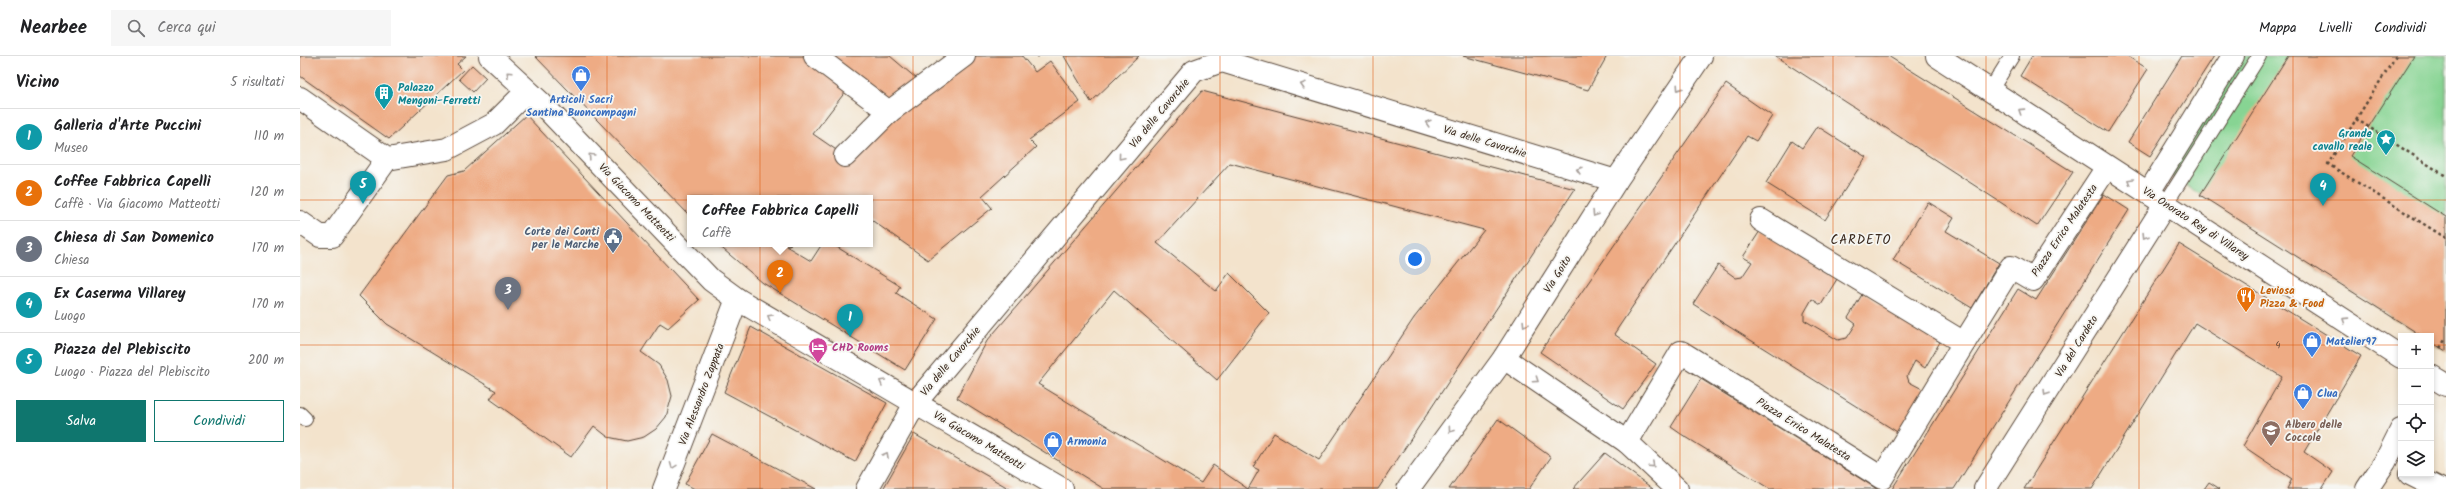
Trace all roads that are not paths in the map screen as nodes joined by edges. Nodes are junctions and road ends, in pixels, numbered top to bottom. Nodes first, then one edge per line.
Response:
1 (490, 56) edge
2 (814, 56) edge
3 (964, 56) edge
4 (1701, 56) edge
5 (1937, 56) edge
6 (2012, 56) edge
7 (2234, 56) edge
8 (2259, 56) edge
9 (527, 91) junction
10 (1990, 91) junction
11 (300, 98) edge
12 (889, 112) junction
13 (845, 156) dead end
14 (387, 159) junction
15 (2107, 167) junction
16 (1616, 181) junction
17 (2158, 198) junction
18 (1761, 220) dead end
19 (300, 222) edge
20 (737, 299) junction
21 (1964, 343) junction
22 (2398, 355) edge
23 (1504, 358) junction
24 (2434, 378) edge
25 (2446, 385) edge
26 (916, 402) junction
27 (2399, 441) edge
28 (1627, 442) junction
29 (2393, 466) edge
30 (2416, 477) edge
31 (664, 489) edge
32 (867, 489) edge
33 (1062, 489) edge
34 (1408, 489) edge
35 (1677, 489) edge
36 (1985, 489) edge
37 (2367, 489) edge
38 (2440, 489) edge

9 -> 1 street, Via Giacomo Matteotti
2 - 12 street
3 - 12 street
4 -> 16 street, Via Goito
5 - 10 street, Via Onorato Rey di Villarey
6 - 10 lane
7 - 17 street, Via del Cardeto
8 - 17 lane
9 - 14 street
20 -> 9 street, Via Giacomo Matteotti
15 -> 10 street, Via Onorato Rey di Villarey
11 - 14 street
12 - 13 street
14 - 19 street
17 -> 15 street, Via Onorato Rey di Villarey
15 - 21 street, Piazza Errico Malatesta
16 -> 23 street, Via Goito
16 -> 26 street, Via delle Cavorchie
22 -> 17 street, Via Onorato Rey di Villarey
17 -> 36 street, Via del Cardeto
18 - 21 street
26 -> 20 street, Via Giacomo Matteotti
20 -> 31 street, Via Alessandro Zappata
21 - 28 street, Piazza Errico Malatesta
23 -> 28 street
23 -> 34 street, Via Goito
24 - 25 street
32 -> 26 street, Via delle Cavorchie
26 - 33 street, Via Giacomo Matteotti
27 - 29 street
28 -> 35 street
29 - 37 street
30 - 38 street

